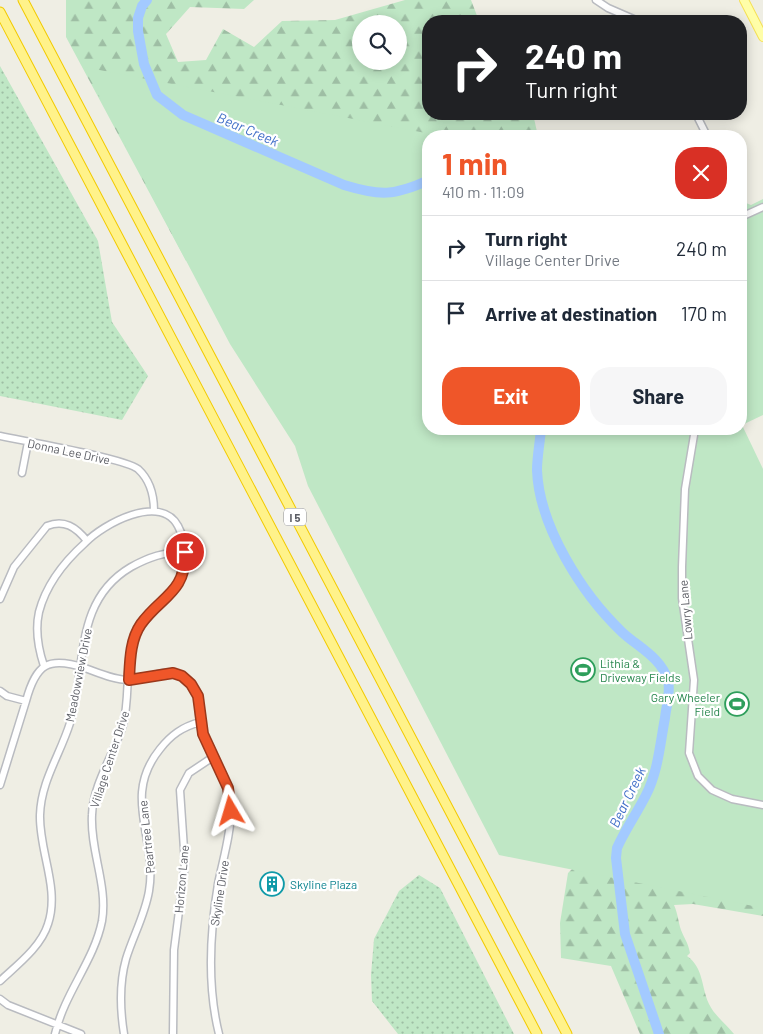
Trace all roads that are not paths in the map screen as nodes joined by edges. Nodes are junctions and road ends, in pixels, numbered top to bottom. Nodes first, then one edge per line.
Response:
1 (23, 0) edge
2 (596, 0) edge
3 (744, 0) edge
4 (0, 12) edge
5 (624, 15) edge
6 (763, 38) edge
7 (763, 206) edge
8 (747, 214) edge
9 (694, 435) edge
10 (0, 436) edge
11 (28, 442) junction
12 (22, 473) dead end
13 (154, 511) junction
14 (86, 540) junction
15 (185, 552) junction
16 (0, 599) edge
17 (44, 666) junction
18 (81, 667) junction
19 (129, 680) junction
20 (0, 691) edge
21 (26, 701) junction
22 (200, 722) junction
23 (213, 757) junction
24 (0, 785) edge
25 (763, 805) edge
26 (0, 981) edge
27 (0, 999) edge
28 (57, 1024) junction
29 (55, 1034) edge
30 (81, 1034) edge
31 (124, 1034) edge
32 (173, 1034) edge
33 (218, 1034) edge
34 (537, 1034) edge
35 (567, 1034) edge

1 - 35 highway, I 5
2 - 5 street
3 - 6 main road
4 - 34 highway, I 5
7 - 8 street
9 - 25 street, Lowry Lane
10 - 11 street, Donna Lee Drive
11 - 12 street
11 - 13 street, Donna Lee Drive
13 - 14 street
13 - 15 street
14 - 16 street
14 - 17 street
15 - 18 street, Meadowview Drive
15 - 19 street, Village Center Drive
17 - 18 street, Skyline Drive
17 - 21 street
18 - 19 street, Skyline Drive
18 - 26 street, Meadowview Drive
19 - 22 street, Skyline Drive
19 - 28 street, Village Center Drive
20 - 21 street
21 - 24 street
22 - 23 street, Skyline Drive
22 - 31 street, Peartree Lane
23 - 32 street, Horizon Lane
23 - 33 street, Skyline Drive
27 - 28 street
28 - 29 street, Village Center Drive
28 - 30 street

